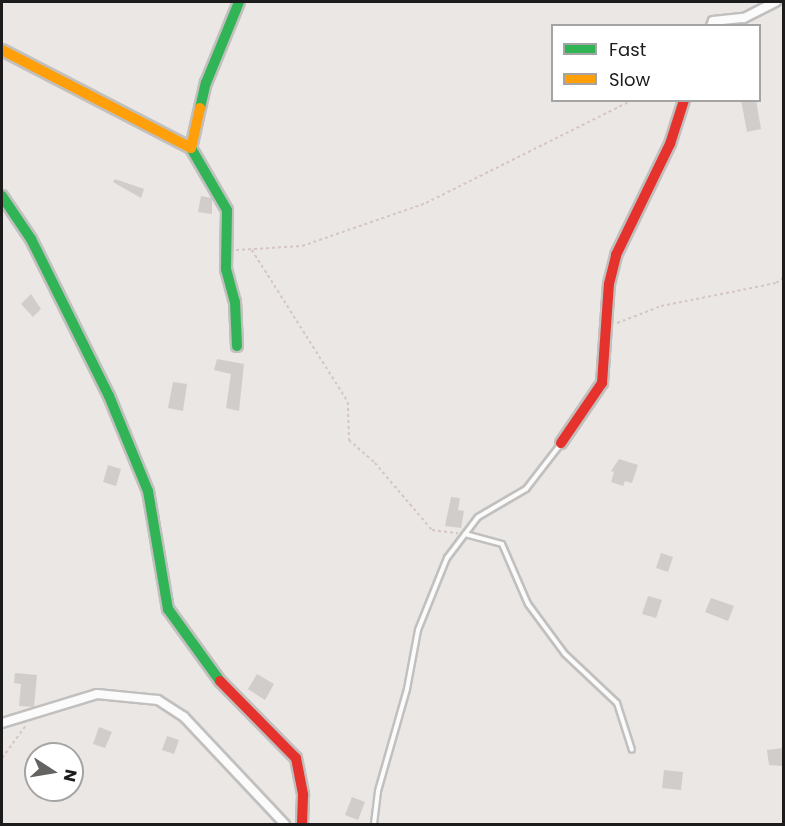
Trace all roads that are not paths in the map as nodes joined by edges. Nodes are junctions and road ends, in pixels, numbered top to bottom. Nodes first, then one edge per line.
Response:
1 (239, 2) edge
2 (776, 2) edge
3 (712, 24) edge
4 (2, 50) edge
5 (683, 102) edge
6 (191, 148) junction
7 (2, 196) edge
8 (237, 346) dead end
9 (561, 443) joint
10 (465, 534) junction
11 (2, 723) edge
12 (632, 750) dead end
13 (285, 825) edge
14 (302, 825) edge
15 (374, 825) edge

1 - 6 street
2 - 3 street
4 - 6 street
5 - 9 street
6 - 8 street
7 - 14 street
9 - 10 lane
10 - 12 lane
10 - 15 lane
11 - 13 street

